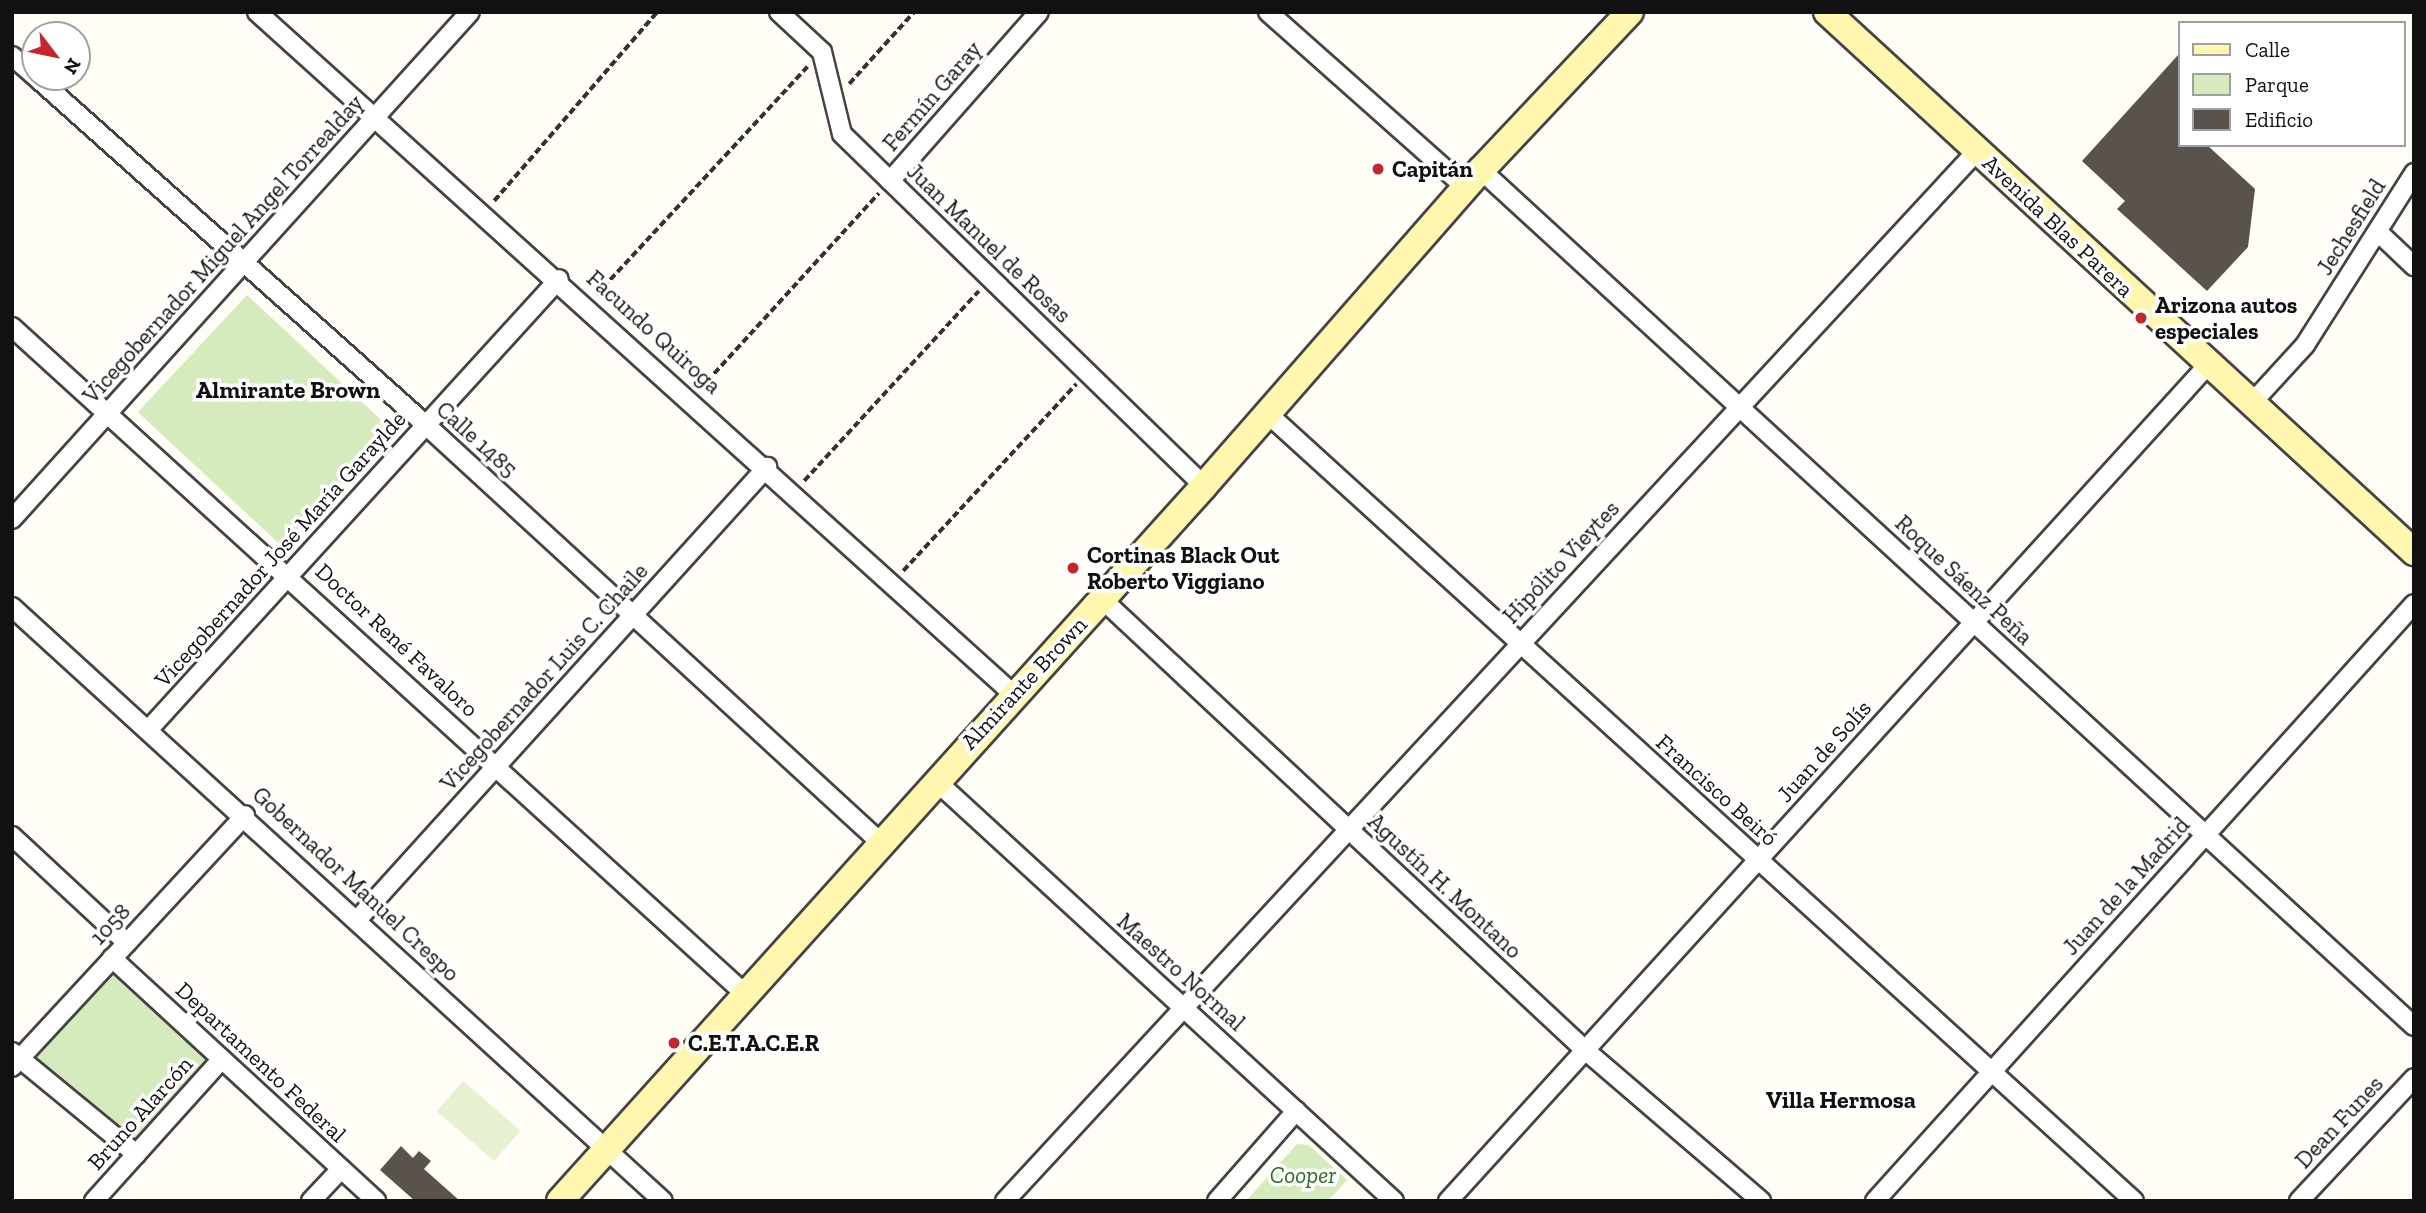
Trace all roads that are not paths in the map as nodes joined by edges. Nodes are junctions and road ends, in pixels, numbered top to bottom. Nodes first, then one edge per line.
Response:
1 (257, 12) edge
2 (470, 12) edge
3 (779, 12) edge
4 (1039, 12) edge
5 (1268, 12) edge
6 (1630, 12) edge
7 (1827, 12) edge
8 (50, 91) edge
9 (374, 118) junction
10 (1977, 151) junction
11 (2414, 173) edge
12 (1473, 178) junction
13 (890, 181) junction
14 (2378, 232) junction
15 (242, 264) junction
16 (2414, 266) edge
17 (559, 279) junction
18 (12, 327) edge
19 (2208, 365) junction
20 (2251, 404) junction
21 (1740, 405) junction
22 (107, 414) junction
23 (1268, 414) junction
24 (426, 425) junction
25 (766, 467) junction
26 (1204, 486) junction
27 (12, 519) edge
28 (2414, 552) edge
29 (290, 575) junction
30 (1102, 598) junction
31 (2414, 604) edge
32 (12, 607) edge
33 (633, 615) junction
34 (1974, 622) junction
35 (1519, 643) junction
36 (1012, 693) junction
37 (150, 728) junction
38 (497, 765) junction
39 (935, 780) junction
40 (244, 815) junction
41 (1347, 827) junction
42 (2205, 835) junction
43 (12, 836) edge
44 (880, 842) junction
45 (1758, 860) junction
46 (358, 919) junction
47 (127, 943) junction
48 (112, 958) junction
49 (744, 995) junction
50 (1181, 1006) junction
51 (2414, 1026) edge
52 (1585, 1051) junction
53 (222, 1059) junction
54 (15, 1060) edge
55 (1992, 1072) junction
56 (2414, 1077) edge
57 (1296, 1111) junction
58 (608, 1148) junction
59 (136, 1154) junction
60 (341, 1169) junction
61 (94, 1201) edge
62 (312, 1201) edge
63 (376, 1201) edge
64 (560, 1201) edge
65 (663, 1201) edge
66 (1005, 1201) edge
67 (1217, 1201) edge
68 (1394, 1201) edge
69 (1448, 1201) edge
70 (1761, 1201) edge
71 (1875, 1201) edge
72 (2134, 1201) edge
73 (2300, 1201) edge

1 - 9 street, Facundo Quiroga
2 - 9 street, Vicegobernador Miguel Angel Torrealday
3 - 13 street, Juan Manuel de Rosas
4 - 13 street, Fermín Garay
5 - 12 street, Roque Sáenz Peña
6 - 12 main road, Almirante Brown
7 - 10 main road, Avenida Blas Parera
8 - 15 street, Calle 1485
9 - 15 street, Vicegobernador Miguel Angel Torrealday
9 - 17 street, Facundo Quiroga
10 - 19 main road, Avenida Blas Parera
10 - 21 street, Hipólito Vieytes
11 - 14 street, Jechesfield
12 - 21 street, Roque Sáenz Peña
12 - 23 main road, Almirante Brown
13 - 26 street, Juan Manuel de Rosas
14 - 16 street
14 - 20 street, Jechesfield
15 - 22 street, Vicegobernador Miguel Angel Torrealday
15 - 24 street, Calle 1485
17 - 24 street, Vicegobernador José María Garaylde
17 - 25 street, Facundo Quiroga
18 - 22 street, Doctor René Favaloro
19 - 20 main road, Avenida Blas Parera
19 - 34 street, Juan de Solís
20 - 28 main road, Avenida Blas Parera
21 - 34 street, Roque Sáenz Peña
21 - 35 street, Hipólito Vieytes
22 - 27 street, Vicegobernador Miguel Angel Torrealday
22 - 29 street, Doctor René Favaloro
23 - 26 main road, Almirante Brown
23 - 35 street, Francisco Beiró
24 - 29 street, Vicegobernador José María Garaylde
24 - 33 street, Calle 1485
25 - 33 street, Vicegobernador Luis C. Chaile
25 - 36 street, Facundo Quiroga
26 - 30 main road, Almirante Brown
29 - 37 street, Vicegobernador José María Garaylde
29 - 38 street, Doctor René Favaloro
30 - 36 main road, Almirante Brown
30 - 41 street, Agustín H. Montano
31 - 42 street, Juan de la Madrid
32 - 37 street, Gobernador Manuel Crespo
33 - 38 street, Vicegobernador Luis C. Chaile
33 - 44 street, Calle 1485
34 - 42 street, Roque Sáenz Peña
34 - 45 street, Juan de Solís
35 - 41 street, Hipólito Vieytes
35 - 45 street, Francisco Beiró
36 - 39 main road, Almirante Brown
37 - 40 street, Gobernador Manuel Crespo
38 - 46 street, Vicegobernador Luis C. Chaile
38 - 49 street, Doctor René Favaloro
39 - 44 main road, Almirante Brown
39 - 50 street, Maestro Normal
40 - 46 street, Gobernador Manuel Crespo
40 - 47 street, 1058
41 - 50 street, Hipólito Vieytes
41 - 52 street, Agustín H. Montano
42 - 51 street, Roque Sáenz Peña
42 - 55 street, Juan de la Madrid
43 - 47 street
44 - 49 main road, Almirante Brown
45 - 52 street, Juan de Solís
45 - 55 street, Francisco Beiró
46 - 58 street, Gobernador Manuel Crespo
47 - 48 street, 1058
48 - 53 street, Departamento Federal
48 - 54 street, 1058
49 - 58 main road, Almirante Brown
50 - 57 street, Maestro Normal
50 - 66 street, Hipólito Vieytes
52 - 69 street, Juan de Solís
52 - 70 street, Agustín H. Montano
53 - 59 street, Bruno Alarcón
53 - 60 street, Departamento Federal
54 - 59 street
55 - 71 street, Juan de la Madrid
55 - 72 street, Francisco Beiró
56 - 73 street, Dean Funes
57 - 67 street
57 - 68 street, Maestro Normal
58 - 64 main road, Almirante Brown
58 - 65 street, Gobernador Manuel Crespo
59 - 61 street, Bruno Alarcón
60 - 62 street
60 - 63 street, Departamento Federal

